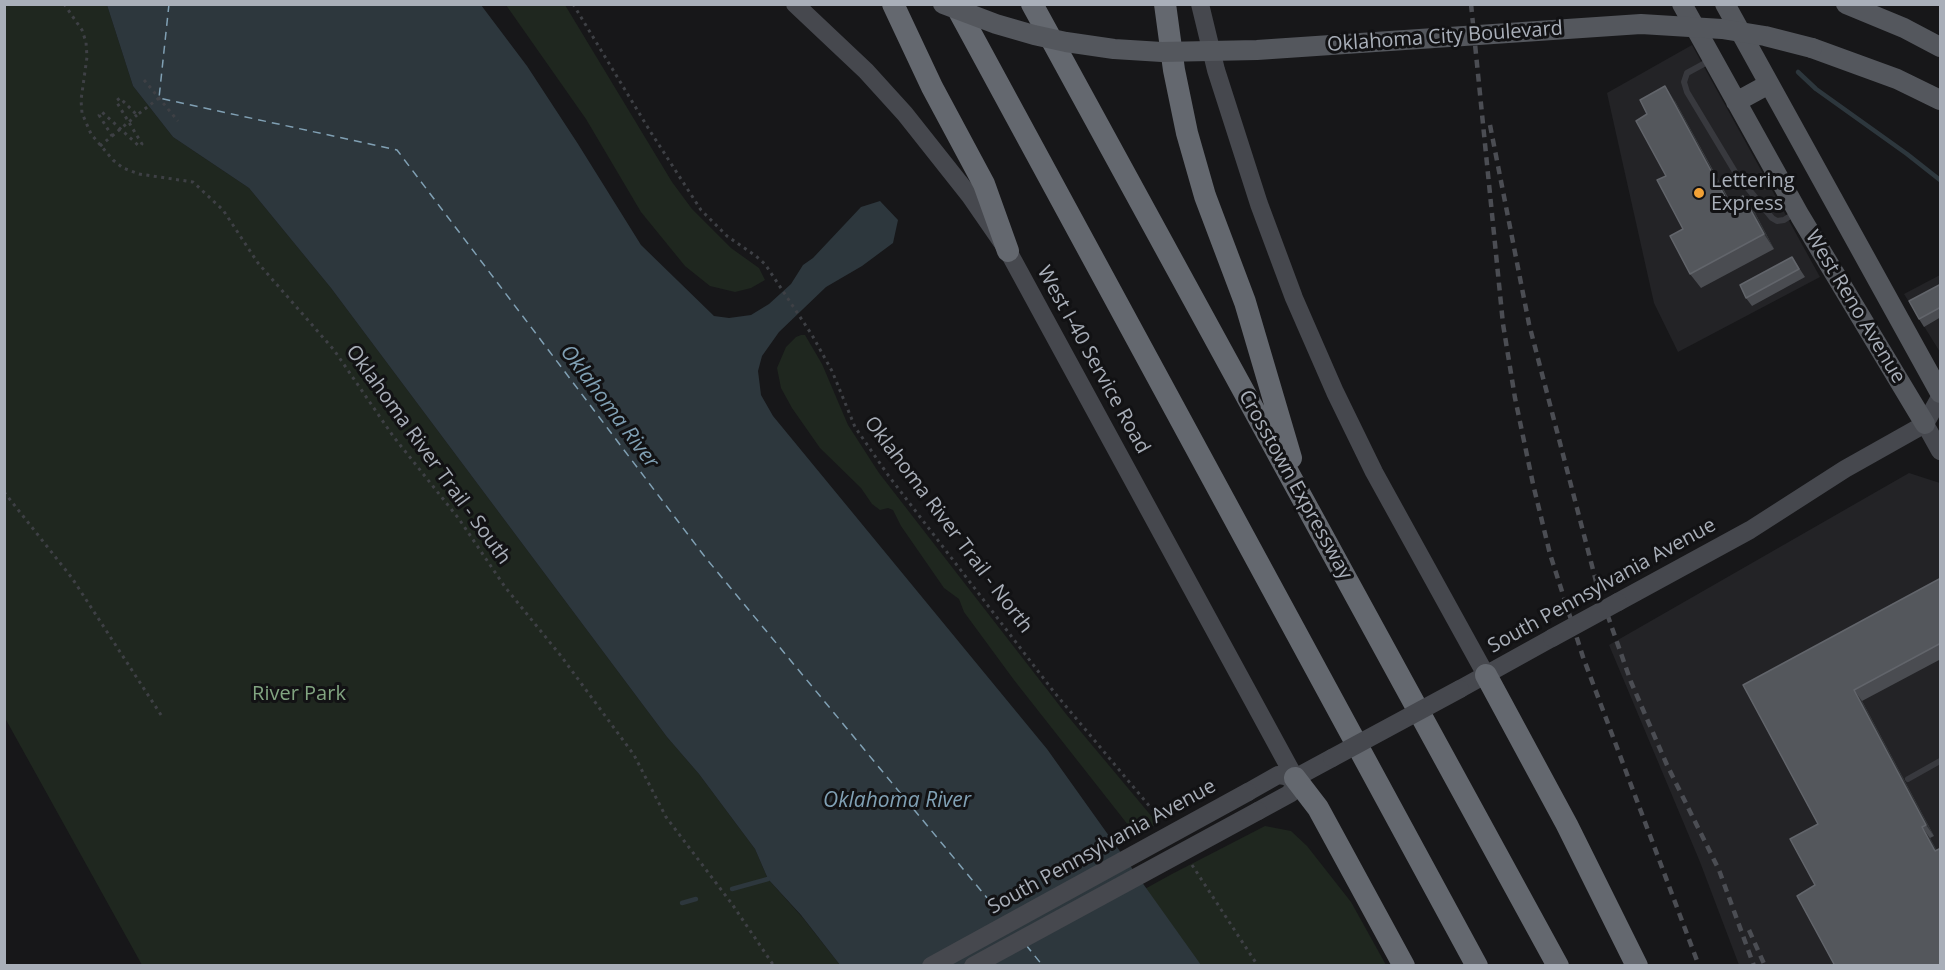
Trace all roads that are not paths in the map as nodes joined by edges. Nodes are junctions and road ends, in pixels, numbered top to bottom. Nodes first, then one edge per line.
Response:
1 (795, 4) edge
2 (893, 4) edge
3 (943, 4) edge
4 (955, 4) edge
5 (1032, 4) edge
6 (1165, 4) edge
7 (1200, 4) edge
8 (1682, 4) edge
9 (1725, 4) edge
10 (1846, 4) edge
11 (1941, 47) edge
12 (1713, 59) junction
13 (1769, 84) junction
14 (1941, 100) edge
15 (1736, 102) junction
16 (1797, 212) junction
17 (1008, 251) junction
18 (1941, 395) edge
19 (1933, 424) edge
20 (1941, 451) edge
21 (1305, 503) junction
22 (1486, 675) junction
23 (1941, 761) edge
24 (1295, 778) junction
25 (1908, 779) dead end
26 (931, 966) edge
27 (973, 966) edge
28 (1404, 966) edge
29 (1477, 966) edge
30 (1558, 966) edge
31 (1637, 966) edge

1 - 17 main road, West I-40 Service Road
2 - 17 highway
3 - 14 main road, Oklahoma City Boulevard, bridge
4 - 29 highway
5 - 21 highway, Crosstown Expressway
6 - 21 highway
7 - 22 main road
8 - 12 main road, West Reno Avenue
9 - 13 main road, West Reno Avenue
10 - 11 main road
12 - 15 main road, West Reno Avenue
12 - 16 lane
13 - 15 main road
13 - 18 main road, West Reno Avenue
15 - 16 main road, West Reno Avenue
16 - 19 main road, West Reno Avenue
17 - 24 main road, West I-40 Service Road
18 - 19 main road, South Pennsylvania Avenue
19 - 20 main road, West Reno Avenue
19 - 22 main road, South Pennsylvania Avenue, bridge
21 - 30 highway, Crosstown Expressway
22 - 24 main road, South Pennsylvania Avenue, bridge
22 - 31 highway
23 - 25 lane
24 - 26 main road, South Pennsylvania Avenue, bridge
24 - 27 main road, South Pennsylvania Avenue, bridge
24 - 28 highway

